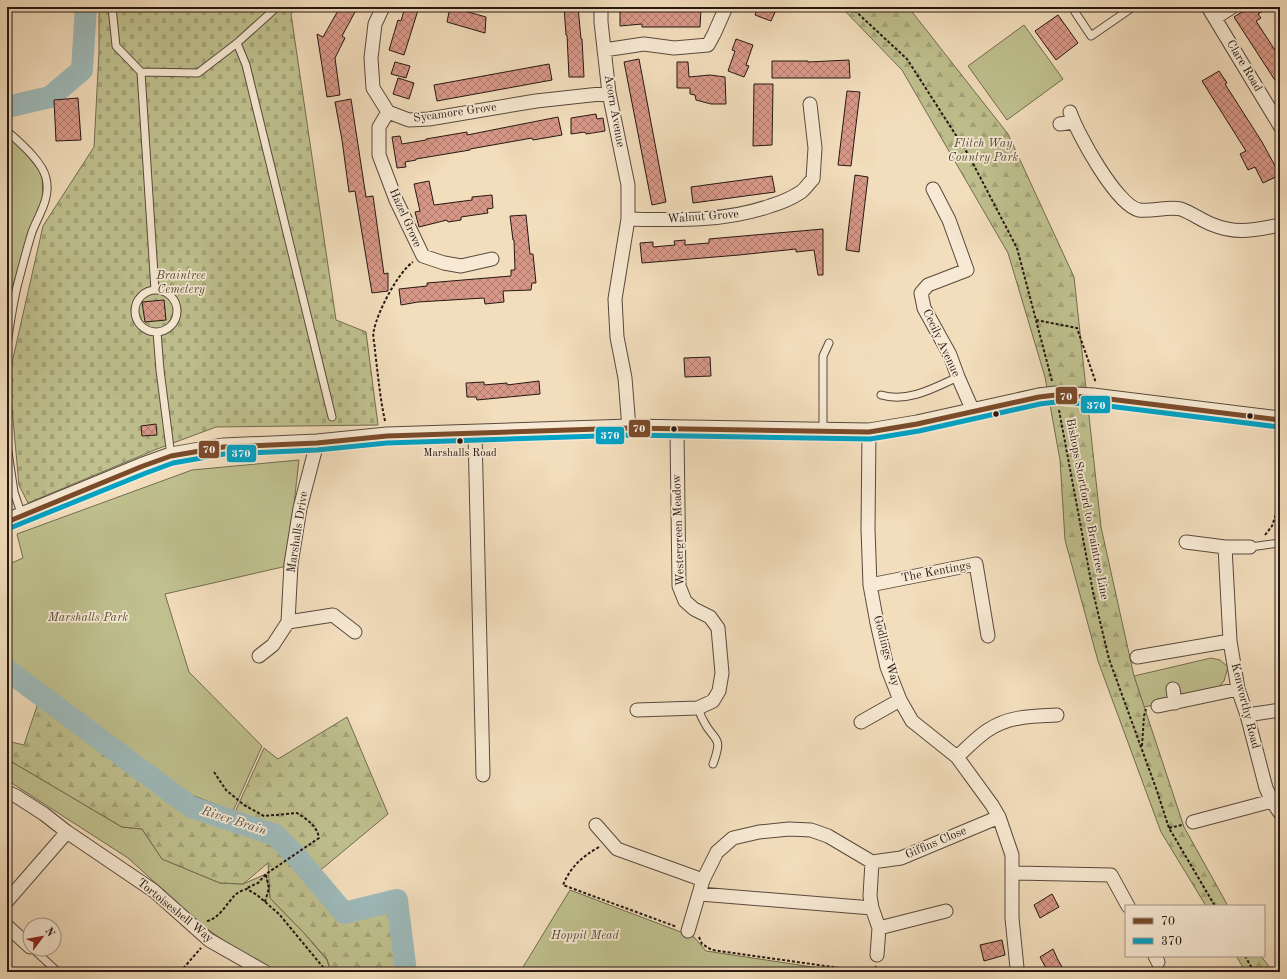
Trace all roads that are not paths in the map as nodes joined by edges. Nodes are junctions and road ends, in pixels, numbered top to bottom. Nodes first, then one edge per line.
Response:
1 (112, 7) edge
2 (277, 7) edge
3 (383, 7) edge
4 (601, 7) edge
5 (726, 7) edge
6 (1133, 7) edge
7 (1232, 7) edge
8 (1075, 12) dead end
9 (1212, 12) edge
10 (237, 43) junction
11 (604, 50) junction
12 (141, 72) junction
13 (609, 93) junction
14 (810, 104) dead end
15 (388, 112) junction
16 (1060, 124) dead end
17 (1280, 126) edge
18 (7, 131) edge
19 (933, 189) dead end
20 (628, 219) junction
21 (1280, 226) edge
22 (492, 259) dead end
23 (155, 290) junction
24 (157, 332) junction
25 (829, 343) dead end
26 (7, 345) edge
27 (958, 377) junction
28 (881, 395) dead end
29 (973, 411) junction
30 (332, 417) dead end
31 (1280, 420) edge
32 (629, 428) junction
33 (677, 430) junction
34 (823, 431) junction
35 (869, 432) junction
36 (475, 433) junction
37 (317, 443) junction
38 (7, 445) edge
39 (171, 456) junction
40 (15, 519) edge
41 (1186, 542) dead end
42 (1280, 542) edge
43 (1225, 547) junction
44 (1250, 547) joint
45 (870, 585) junction
46 (288, 622) junction
47 (355, 632) dead end
48 (988, 636) dead end
49 (1230, 641) junction
50 (259, 656) dead end
51 (1137, 657) dead end
52 (1173, 689) dead end
53 (1238, 689) junction
54 (900, 700) junction
55 (1175, 703) junction
56 (1158, 706) road end
57 (698, 708) junction
58 (637, 710) dead end
59 (1280, 710) edge
60 (1057, 715) dead end
61 (1247, 715) junction
62 (861, 722) dead end
63 (957, 757) junction
64 (713, 764) dead end
65 (483, 775) dead end
66 (7, 792) edge
67 (1272, 801) junction
68 (1280, 813) edge
69 (999, 817) junction
70 (1193, 822) dead end
71 (596, 825) dead end
72 (67, 832) junction
73 (872, 862) junction
74 (1012, 873) junction
75 (703, 880) junction
76 (700, 894) junction
77 (7, 901) edge
78 (1127, 905) edge
79 (872, 908) junction
80 (946, 911) dead end
81 (7, 926) edge
82 (879, 928) junction
83 (688, 931) dead end
84 (22, 940) edge
85 (877, 955) dead end
86 (42, 957) edge
87 (1018, 970) edge
88 (58, 972) edge
89 (265, 972) edge

1 - 12 lane
2 - 10 lane
3 - 15 street
4 - 11 street, Acorn Avenue
5 - 11 street
6 - 8 lane
7 - 9 street
9 - 17 street, Clare Road
10 - 12 lane
10 - 30 lane
11 - 13 street, Acorn Avenue
12 - 23 lane
13 - 15 street, Sycamore Grove
13 - 20 street, Acorn Avenue
14 - 20 street, Walnut Grove
15 - 22 street, Hazel Grove
16 - 21 street
18 - 26 lane
19 - 27 street, Cecily Avenue
20 - 32 street, Acorn Avenue
23 - 24 lane
23 - 24 lane
24 - 39 lane
25 - 34 lane
27 - 28 lane
27 - 29 street, Cecily Avenue
29 - 31 street, bridge
29 - 35 street
32 - 33 street
32 - 36 street
33 - 34 street
33 - 57 street, Westergreen Meadow
34 - 35 street
35 - 45 street, Godlings Way
36 - 37 street
36 - 65 street
37 - 39 street
37 - 46 street, Marshalls Drive
38 - 40 lane
39 - 40 street
41 - 43 street
42 - 44 lane
43 - 44 street
43 - 49 street, Kenworthy Road
45 - 48 street, The Kentings
45 - 54 street, Godlings Way
46 - 47 street
46 - 50 street
49 - 51 street
49 - 53 street, Kenworthy Road
52 - 55 street
53 - 55 street
53 - 61 street, Kenworthy Road
54 - 62 street
54 - 63 street, Godlings Way
55 - 56 street
57 - 58 street, Westergreen Meadow
57 - 64 lane
59 - 61 street
60 - 63 street
61 - 67 street, Kenworthy Road
63 - 69 street, Godlings Way
66 - 72 street, Tortoiseshell Way
67 - 68 street, Kenworthy Road
67 - 70 street
69 - 73 street, Giffins Close
69 - 74 street, Godlings Way
71 - 75 street
72 - 77 street
72 - 89 street, Tortoiseshell Way
73 - 75 street
73 - 79 street
74 - 78 street
74 - 87 street, Godlings Way
75 - 76 street
76 - 79 street
76 - 83 street
79 - 82 street
80 - 82 street
81 - 84 street
82 - 85 street
86 - 88 lane

